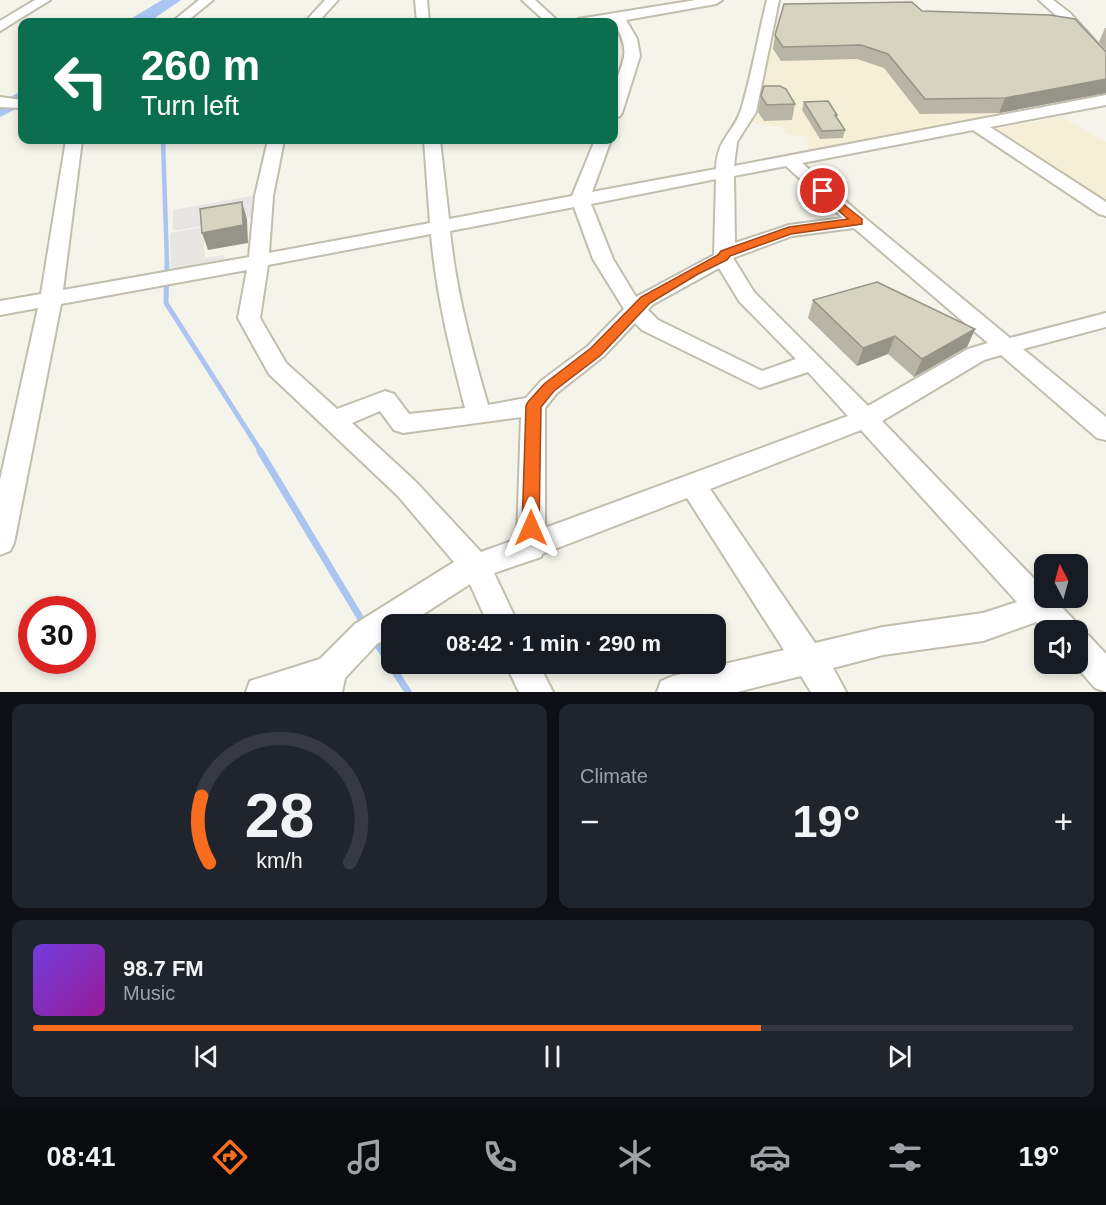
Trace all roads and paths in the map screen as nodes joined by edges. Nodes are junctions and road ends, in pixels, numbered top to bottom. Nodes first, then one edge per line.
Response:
1 (44, 0) edge
2 (207, 0) edge
3 (332, 0) edge
4 (421, 0) edge
5 (528, 0) edge
6 (716, 0) edge
7 (772, 0) edge
8 (1045, 0) edge
9 (664, 4) edge
10 (183, 18) edge
11 (315, 18) edge
12 (423, 18) edge
13 (548, 18) edge
14 (618, 18) joint
15 (0, 27) edge
16 (1086, 41) junction
17 (1106, 41) edge
18 (1106, 62) edge
19 (1106, 100) edge
20 (618, 101) edge
21 (978, 126) junction
22 (73, 144) edge
23 (275, 144) edge
24 (432, 144) edge
25 (601, 144) edge
26 (789, 160) junction
27 (724, 172) junction
28 (580, 199) junction
29 (1106, 210) edge
30 (858, 222) junction
31 (441, 227) junction
32 (724, 256) junction
33 (259, 261) junction
34 (51, 299) junction
35 (0, 308) edge
36 (635, 309) junction
37 (1106, 320) edge
38 (1006, 345) junction
39 (812, 362) junction
40 (533, 406) junction
41 (479, 415) junction
42 (865, 419) junction
43 (335, 420) junction
44 (1106, 431) edge
45 (694, 486) junction
46 (0, 543) edge
47 (531, 548) junction
48 (477, 568) junction
49 (1034, 600) edge
50 (1038, 608) edge
51 (1042, 608) edge
52 (498, 614) edge
53 (1053, 620) edge
54 (1088, 657) edge
55 (808, 658) junction
56 (527, 674) edge
57 (1106, 676) edge
58 (328, 682) edge
59 (262, 692) edge
60 (537, 692) edge
61 (673, 692) edge
62 (830, 692) edge

1 - 15 street
2 - 10 street
3 - 11 street
4 - 12 street
5 - 13 street
6 - 9 street
7 - 27 street
8 - 16 street
9 - 14 street
14 - 20 street
16 - 17 street
16 - 18 street
19 - 21 street
21 - 26 street
21 - 29 street
22 - 34 street
23 - 33 street
24 - 31 street
25 - 28 street
26 - 27 street
26 - 30 street
27 - 28 street
27 - 32 street
28 - 31 street
28 - 36 street
30 - 32 street
30 - 38 street
31 - 33 street
31 - 41 street
32 - 36 street
32 - 39 street
33 - 34 street
33 - 43 street
34 - 35 street
34 - 46 street
36 - 39 street
36 - 40 street
37 - 38 street
38 - 42 street
38 - 44 street
39 - 42 street
40 - 41 street
40 - 47 street
41 - 43 street
42 - 45 street
42 - 49 street
43 - 48 street
45 - 47 street
45 - 55 street
47 - 48 street
48 - 52 street
48 - 58 street
50 - 55 street
51 - 53 street
54 - 57 street
55 - 61 street
55 - 62 street
56 - 60 street
58 - 59 street

